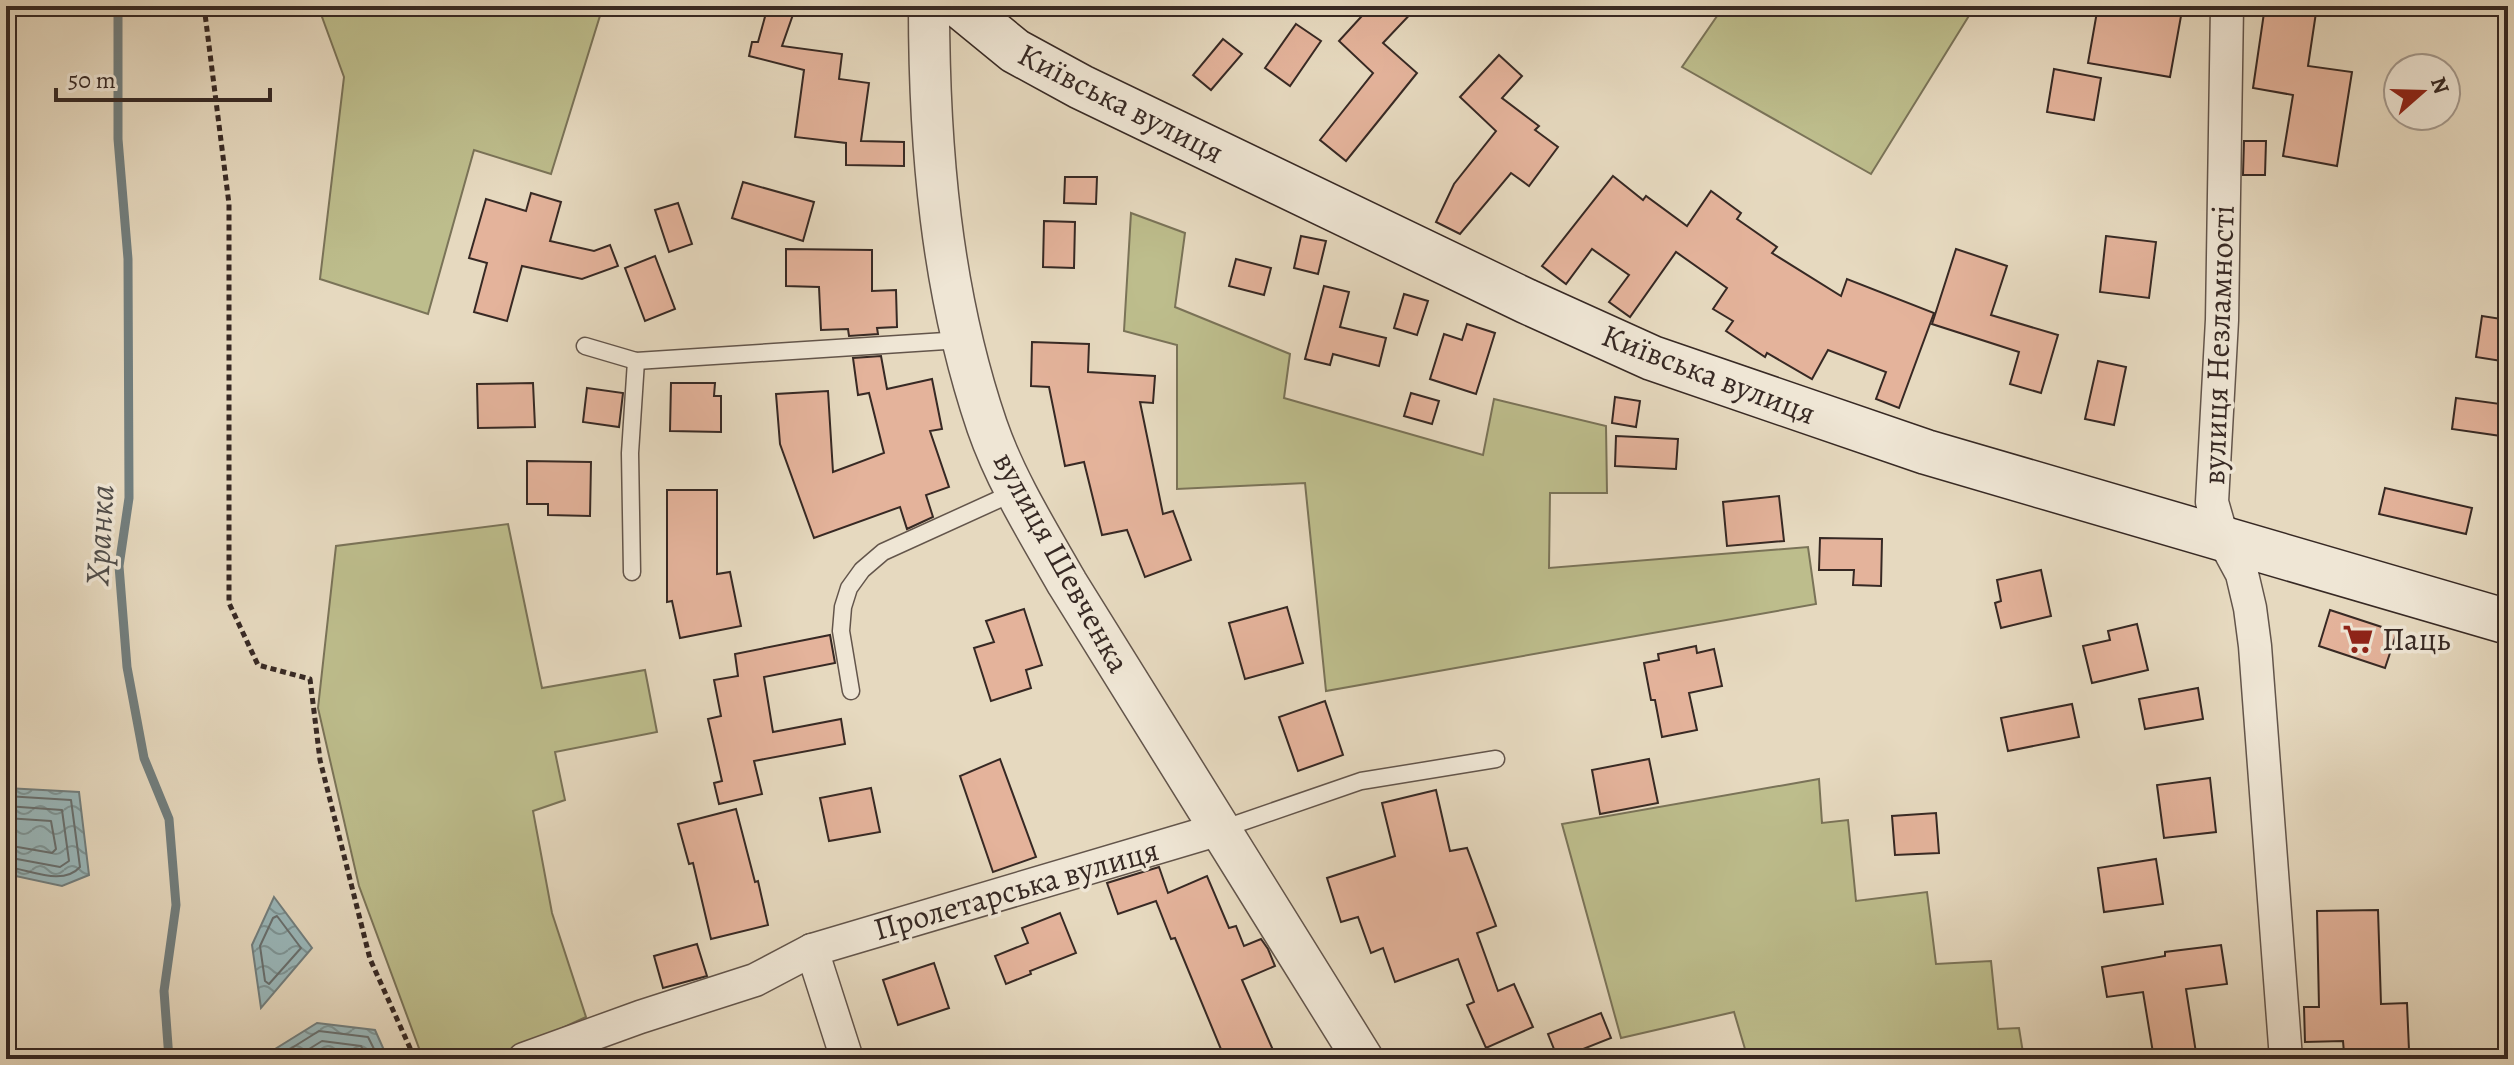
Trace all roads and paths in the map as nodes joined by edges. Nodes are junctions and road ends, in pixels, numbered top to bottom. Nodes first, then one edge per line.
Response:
1 (204, 6) edge
2 (929, 6) edge
3 (960, 6) edge
4 (2227, 6) edge
5 (963, 340) junction
6 (585, 346) dead end
7 (636, 361) junction
8 (1016, 491) junction
9 (2222, 537) junction
10 (632, 572) dead end
11 (2508, 622) edge
12 (851, 691) dead end
13 (1496, 759) dead end
14 (1220, 829) junction
15 (812, 950) junction
16 (415, 1059) edge
17 (524, 1059) edge
18 (847, 1059) edge
19 (1363, 1059) edge
20 (2286, 1059) edge

1 - 16 path
2 - 5 street, вулиця Шевченка
3 - 9 main road, Київська вулиця
4 - 9 street, вулиця Незламності
5 - 7 lane
5 - 8 street, вулиця Шевченка
6 - 7 lane
7 - 10 lane
8 - 12 lane
8 - 14 street, вулиця Шевченка
9 - 11 main road, Київська вулиця
9 - 20 street, вулиця Незламності
13 - 14 lane
14 - 15 street, Пролетарська вулиця
14 - 19 street, вулиця Шевченка
15 - 17 street, Пролетарська вулиця
15 - 18 street

